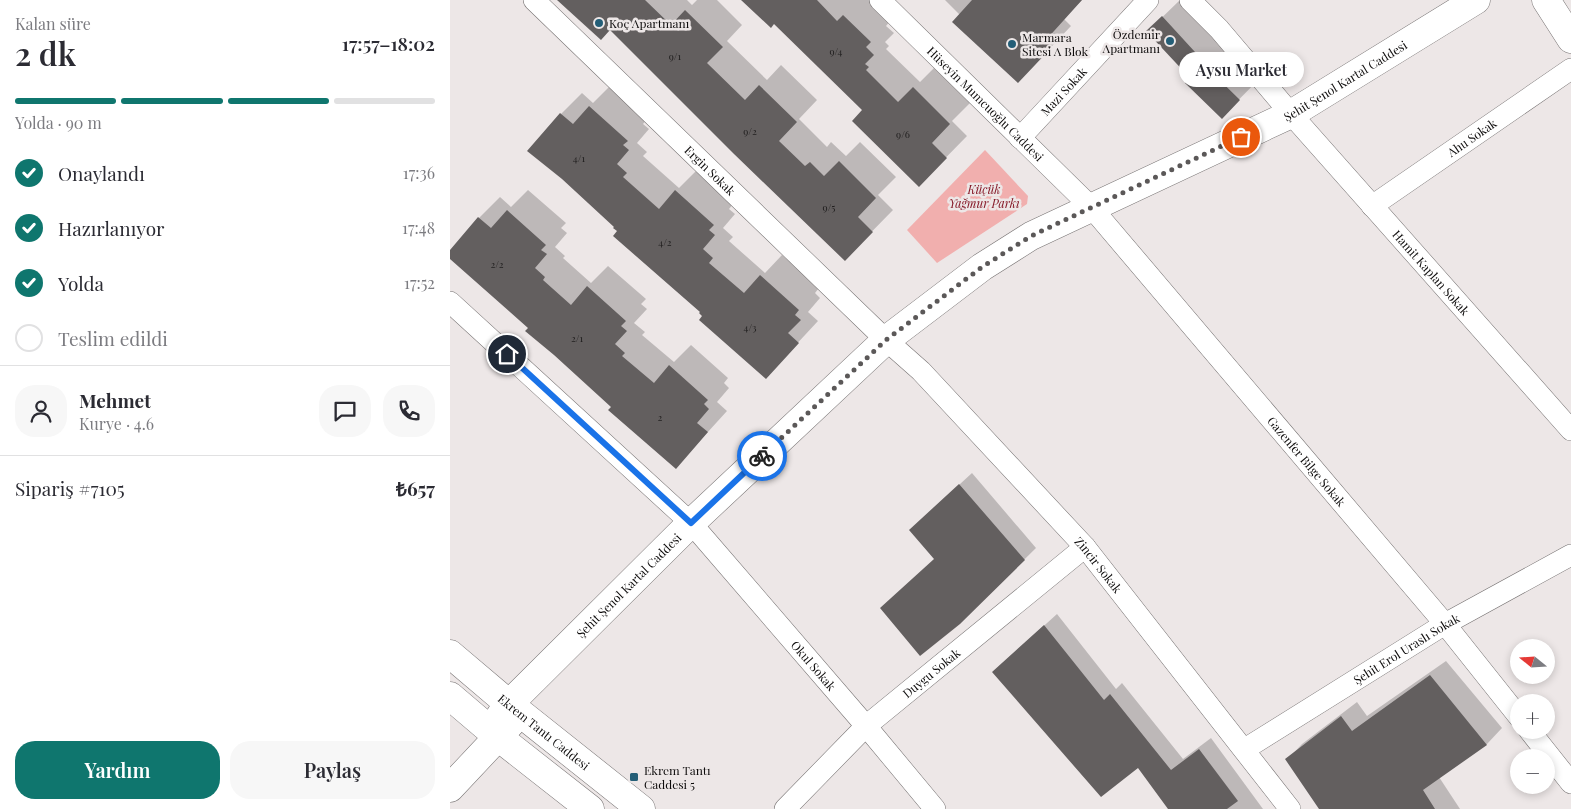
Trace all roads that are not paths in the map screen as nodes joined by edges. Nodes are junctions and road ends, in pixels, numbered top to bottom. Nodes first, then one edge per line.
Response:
1 (534, 0) edge
2 (880, 0) edge
3 (1148, 0) edge
4 (1190, 0) edge
5 (1476, 0) edge
6 (1546, 0) edge
7 (1571, 39) edge
8 (1571, 69) edge
9 (1291, 114) junction
10 (1020, 138) junction
11 (1372, 206) junction
12 (1091, 208) junction
13 (450, 302) edge
14 (886, 340) junction
15 (1571, 430) edge
16 (691, 523) junction
17 (1085, 547) junction
18 (1571, 555) edge
19 (1445, 624) junction
20 (450, 654) edge
21 (450, 696) edge
22 (1510, 706) edge
23 (515, 709) junction
24 (866, 726) junction
25 (497, 736) junction
26 (1536, 739) edge
27 (1245, 749) junction
28 (1571, 783) edge
29 (450, 788) edge
30 (590, 809) edge
31 (641, 809) edge
32 (785, 809) edge
33 (935, 809) edge
34 (1290, 809) edge

1 - 14 street, Ergin Sokak
2 - 10 street, Hüseyin Mumcuoğlu Caddesi
3 - 10 street, Mazi Sokak
4 - 9 street, Hamit Kaplan Sokak
5 - 9 street, Şehit Şenol Kartal Caddesi
6 - 7 street
8 - 11 street, Ahu Sokak
9 - 11 street, Hamit Kaplan Sokak
9 - 12 street, Şehit Şenol Kartal Caddesi
10 - 12 street, Hüseyin Mumcuoğlu Caddesi
11 - 15 street, Hamit Kaplan Sokak
12 - 14 street, Şehit Şenol Kartal Caddesi
12 - 19 street, Gazenfer Bilge Sokak
13 - 16 street, Okul Sokak
14 - 16 street, Şehit Şenol Kartal Caddesi
14 - 17 street, Zincir Sokak
16 - 23 street, Şehit Şenol Kartal Caddesi
16 - 24 street, Okul Sokak
17 - 24 street, Duygu Sokak
17 - 27 street, Zincir Sokak
18 - 19 street, Şehit Erol Uraslı Sokak
19 - 22 street, Gazenfer Bilge Sokak
19 - 27 street, Şehit Erol Uraslı Sokak
20 - 23 street, Ekrem Tantı Caddesi
21 - 25 street
23 - 25 street, Şehit Şenol Kartal Caddesi
23 - 31 street, Ekrem Tantı Caddesi
24 - 32 street, Duygu Sokak
24 - 33 street, Okul Sokak
25 - 29 street
25 - 30 street
26 - 28 street
27 - 34 street, Zincir Sokak

